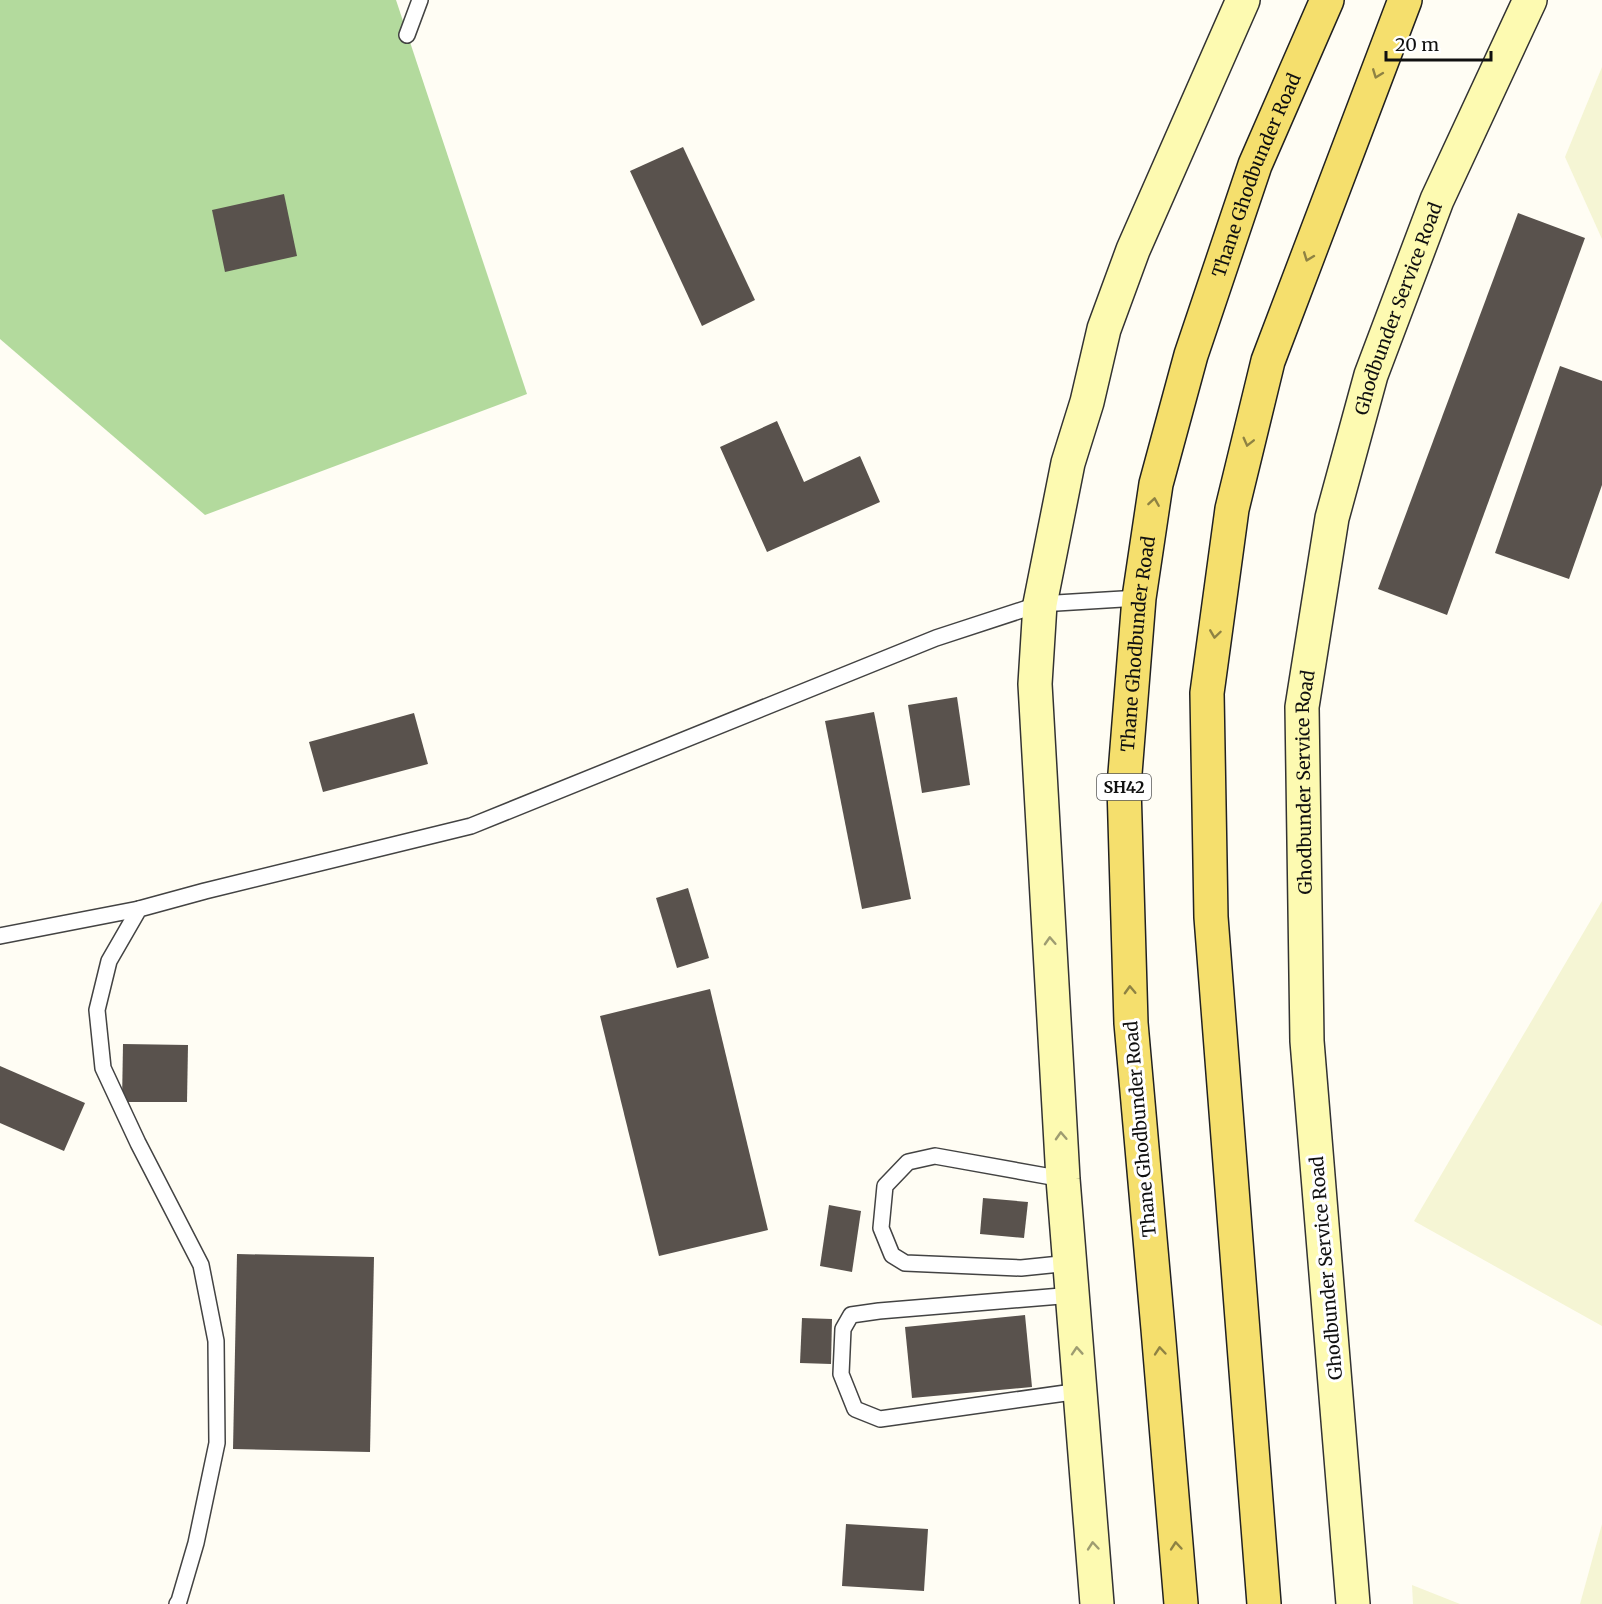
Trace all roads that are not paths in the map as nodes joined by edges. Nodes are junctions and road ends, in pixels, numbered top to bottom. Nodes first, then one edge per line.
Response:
1 (420, 0) edge
2 (1243, 0) edge
3 (1327, 0) edge
4 (1405, 0) edge
5 (1530, 0) edge
6 (407, 35) dead end
7 (1139, 598) junction
8 (1040, 604) junction
9 (139, 909) junction
10 (0, 936) edge
11 (1064, 1179) junction
12 (1070, 1263) junction
13 (1073, 1295) junction
14 (1080, 1391) junction
15 (177, 1604) edge
16 (1097, 1604) edge
17 (1181, 1604) edge
18 (1264, 1604) edge
19 (1353, 1604) edge

1 - 6 lane
2 - 8 street
7 -> 3 main road, Thane Ghodbunder Road / SH42
4 -> 18 main road
5 - 19 street, Ghodbunder Service Road
7 - 8 lane
17 -> 7 main road, Thane Ghodbunder Road / SH42
8 - 9 lane
11 -> 8 street
9 - 10 lane
9 - 15 lane
11 - 12 street
11 - 12 lane
12 - 13 street
14 -> 13 street
13 - 14 lane
16 -> 14 street

